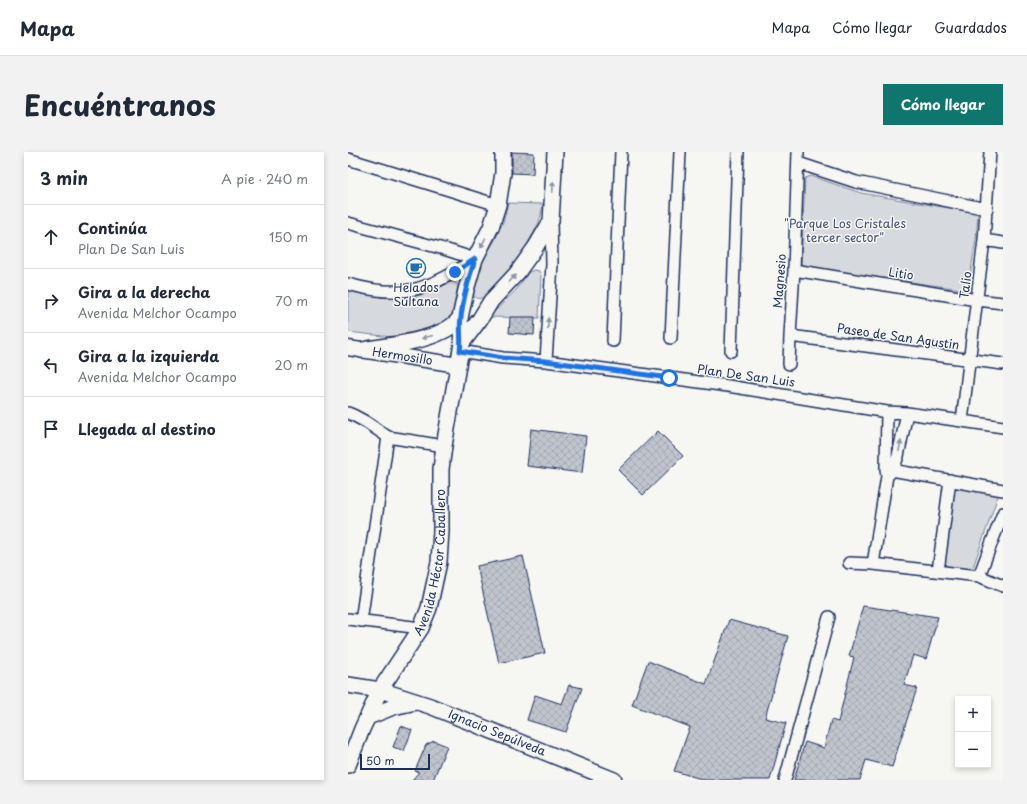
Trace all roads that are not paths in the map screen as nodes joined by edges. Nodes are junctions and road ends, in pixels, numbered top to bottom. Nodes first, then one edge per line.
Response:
1 (503, 152) edge
2 (555, 152) edge
3 (621, 152) edge
4 (680, 152) edge
5 (738, 152) edge
6 (990, 152) edge
7 (798, 157) edge
8 (348, 160) edge
9 (498, 205) junction
10 (987, 209) junction
11 (551, 221) junction
12 (348, 223) edge
13 (984, 240) junction
14 (1003, 243) edge
15 (475, 259) junction
16 (794, 270) junction
17 (348, 284) edge
18 (466, 290) junction
19 (977, 300) junction
20 (491, 301) junction
21 (1003, 303) edge
22 (460, 318) junction
23 (790, 336) junction
24 (671, 338) dead end
25 (613, 341) dead end
26 (355, 349) edge
27 (731, 351) dead end
28 (460, 353) junction
29 (969, 360) junction
30 (546, 361) junction
31 (789, 364) dead end
32 (1003, 364) edge
33 (887, 412) junction
34 (348, 414) edge
35 (907, 414) junction
36 (962, 421) junction
37 (1003, 427) edge
38 (388, 437) junction
39 (444, 446) junction
40 (889, 471) junction
41 (950, 480) junction
42 (1003, 490) edge
43 (1003, 513) edge
44 (849, 564) dead end
45 (873, 564) junction
46 (938, 571) junction
47 (979, 576) junction
48 (1003, 586) edge
49 (829, 617) dead end
50 (348, 619) edge
51 (361, 621) junction
52 (421, 628) junction
53 (348, 685) edge
54 (380, 690) junction
55 (417, 701) junction
56 (368, 717) junction
57 (349, 758) edge
58 (614, 780) edge
59 (785, 780) edge

1 - 9 main road
11 -> 2 main road
3 - 25 street
4 - 24 street
5 - 27 street
6 - 10 street, Talio
7 - 10 street
7 - 16 street, Magnesio
8 - 9 street
9 -> 15 main road
10 - 13 street, Talio
20 -> 11 main road
30 -> 11 street
12 - 15 street
13 - 14 street
13 - 19 street, Talio
15 - 17 street
15 - 18 main road
16 - 19 street, Litio
16 - 23 street, Magnesio
18 - 20 main road
18 - 22 main road
19 - 21 street, Litio
19 - 29 street, Talio
20 - 28 main road
22 -> 26 main road
22 - 28 main road
23 - 29 street, Paseo de San Agustin
23 - 31 street, Magnesio
26 - 28 street, Hermosillo
28 - 30 street, Plan De San Luis
28 - 39 main road, Avenida Héctor Caballero
29 - 32 street, Paseo de San Agustin
29 - 36 street, Talio
30 - 33 street, Plan De San Luis
33 - 35 street, Plan De San Luis
33 - 40 street
34 - 38 street
35 - 36 street, Plan De San Luis
40 -> 35 street
36 - 37 street, Plan De San Luis
38 - 39 street
38 - 51 street
39 - 52 main road, Avenida Héctor Caballero
40 - 41 street
40 - 45 street
41 - 42 street
41 - 46 street
43 - 47 street
44 - 45 street
45 - 46 street
46 - 47 street
47 - 48 street
49 - 59 street
50 - 51 street
51 - 52 street
52 - 54 main road, Avenida Héctor Caballero
53 - 54 main road, Ignacio Sepúlveda
54 - 55 main road, Ignacio Sepúlveda
54 - 56 main road, Avenida Héctor Caballero
55 - 56 main road
55 - 58 main road, Ignacio Sepúlveda
56 - 57 main road, Avenida Héctor Caballero

